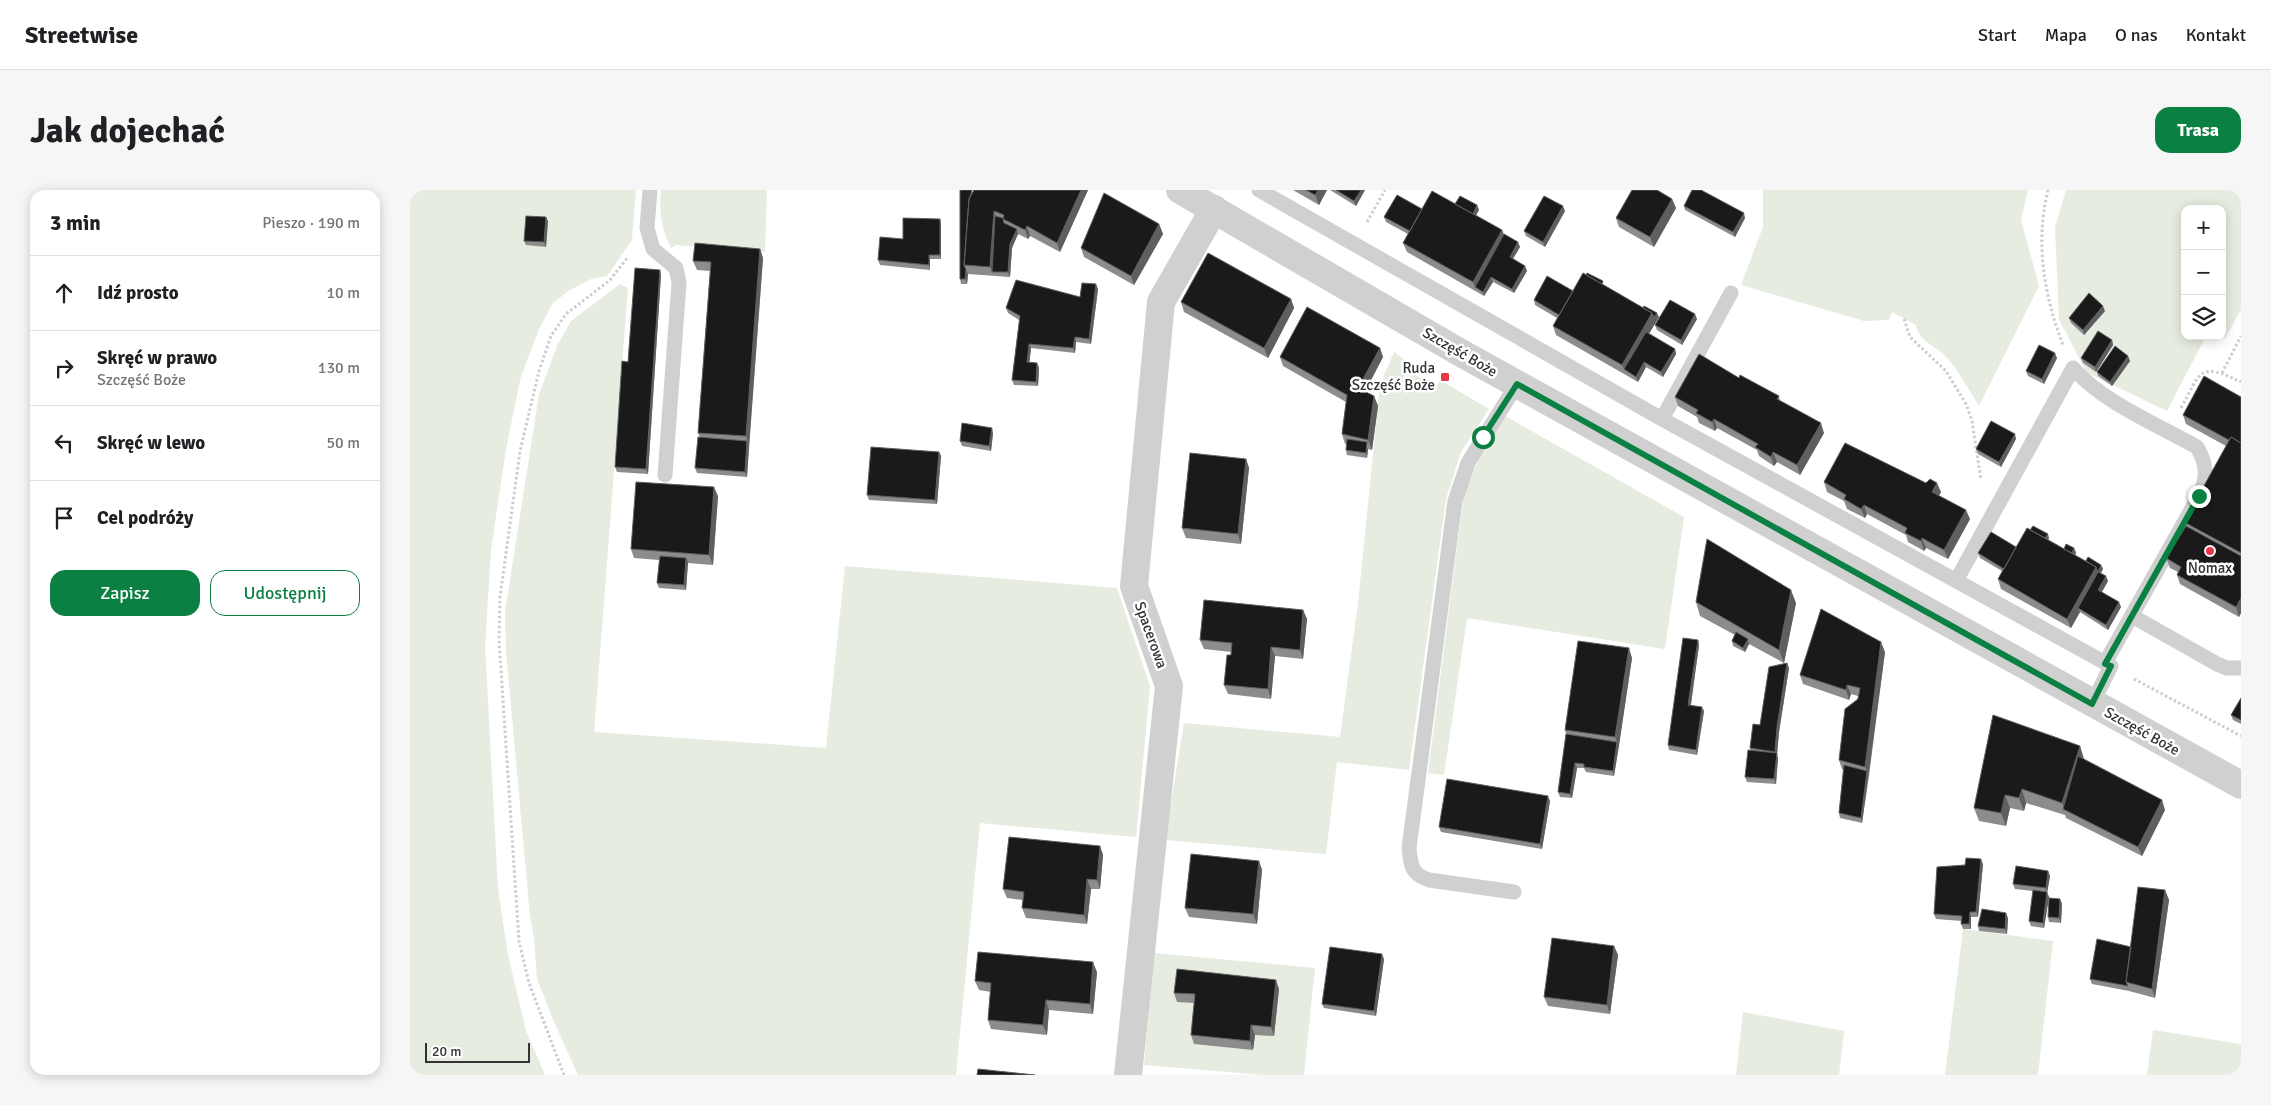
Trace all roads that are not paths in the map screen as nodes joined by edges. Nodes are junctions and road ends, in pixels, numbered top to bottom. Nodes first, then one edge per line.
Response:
1 (650, 190) edge
2 (1180, 190) edge
3 (1259, 190) edge
4 (1214, 209) junction
5 (1731, 293) dead end
6 (1517, 384) junction
7 (1662, 418) junction
8 (665, 475) dead end
9 (1956, 581) junction
10 (2132, 616) junction
11 (2108, 665) junction
12 (2241, 668) edge
13 (2092, 704) junction
14 (2241, 785) edge
15 (1514, 892) dead end
16 (1128, 1075) edge

1 - 8 lane
2 - 4 street, Szczęść Boże
3 - 7 lane
4 - 6 street, Szczęść Boże
4 - 16 street, Spacerowa
5 - 7 lane
6 - 13 street, Szczęść Boże
6 - 15 lane
7 - 9 lane
9 - 10 lane
9 - 11 lane
10 - 11 lane
10 - 12 lane
11 - 13 lane
13 - 14 street, Szczęść Boże

